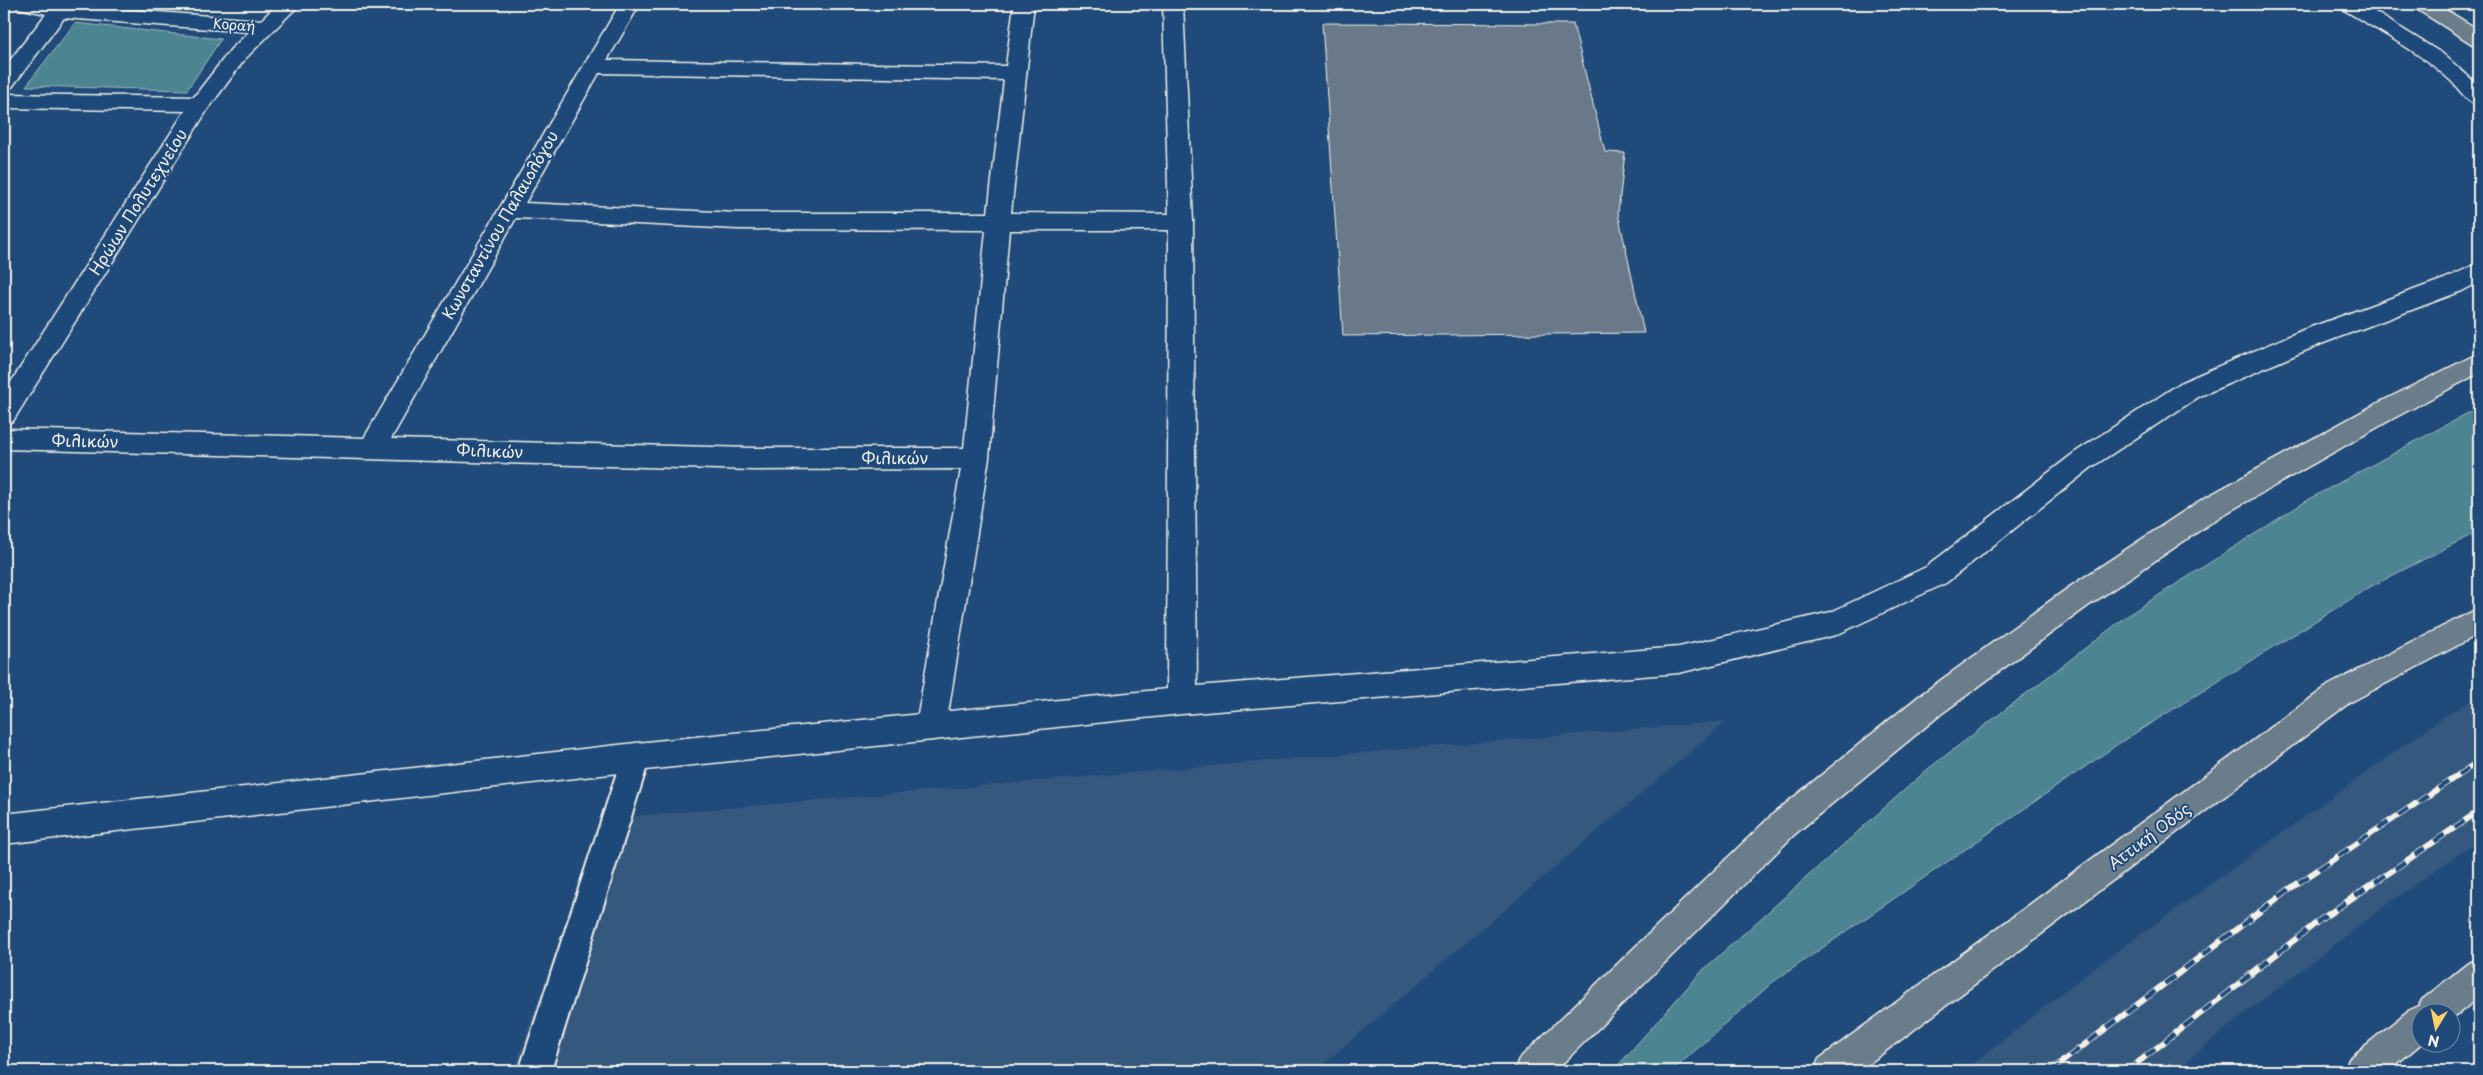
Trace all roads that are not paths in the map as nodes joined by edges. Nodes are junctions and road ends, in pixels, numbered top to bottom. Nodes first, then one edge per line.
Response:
1 (30, 4) edge
2 (290, 4) edge
3 (630, 4) edge
4 (1024, 4) edge
5 (1173, 4) edge
6 (2348, 4) edge
7 (2422, 4) edge
8 (59, 11) junction
9 (265, 27) junction
10 (2479, 39) edge
11 (592, 66) junction
12 (1014, 73) junction
13 (4, 82) edge
14 (2479, 99) edge
15 (4, 101) edge
16 (200, 104) junction
17 (510, 210) junction
18 (1181, 222) junction
19 (998, 223) junction
20 (2479, 272) edge
21 (2479, 362) edge
22 (4, 414) edge
23 (4, 439) edge
24 (372, 448) junction
25 (976, 458) junction
26 (2479, 620) edge
27 (1182, 701) junction
28 (931, 726) junction
29 (636, 757) junction
30 (4, 829) edge
31 (2479, 976) edge
32 (2446, 1002) edge
33 (2410, 1031) edge
34 (534, 1071) edge
35 (1531, 1071) edge
36 (1831, 1071) edge
37 (2361, 1071) edge

1 - 8 street, Κοραή
2 - 9 street, Ηρώων Πολυτεχνείου
3 - 11 street, Κωνσταντίνου Παλαιολόγου
4 - 12 street
5 - 18 street
6 - 14 street
7 - 10 main road
8 - 9 street, Κοραή
8 - 13 street
9 - 16 street, Ηρώων Πολυτεχνείου
11 - 12 street
11 - 17 street, Κωνσταντίνου Παλαιολόγου
12 - 19 street
15 - 16 street
16 - 22 street, Ηρώων Πολυτεχνείου
17 - 19 street
17 - 24 street, Κωνσταντίνου Παλαιολόγου
18 - 19 street
18 - 27 street
19 - 25 street
20 - 27 street
21 - 35 main road
23 - 24 street, Φιλικών
24 - 25 street, Φιλικών
25 - 28 street
26 - 36 main road, Αττική Οδός
27 - 28 street
28 - 29 street
29 - 30 street
29 - 34 lane
31 - 32 main road
33 - 37 main road

